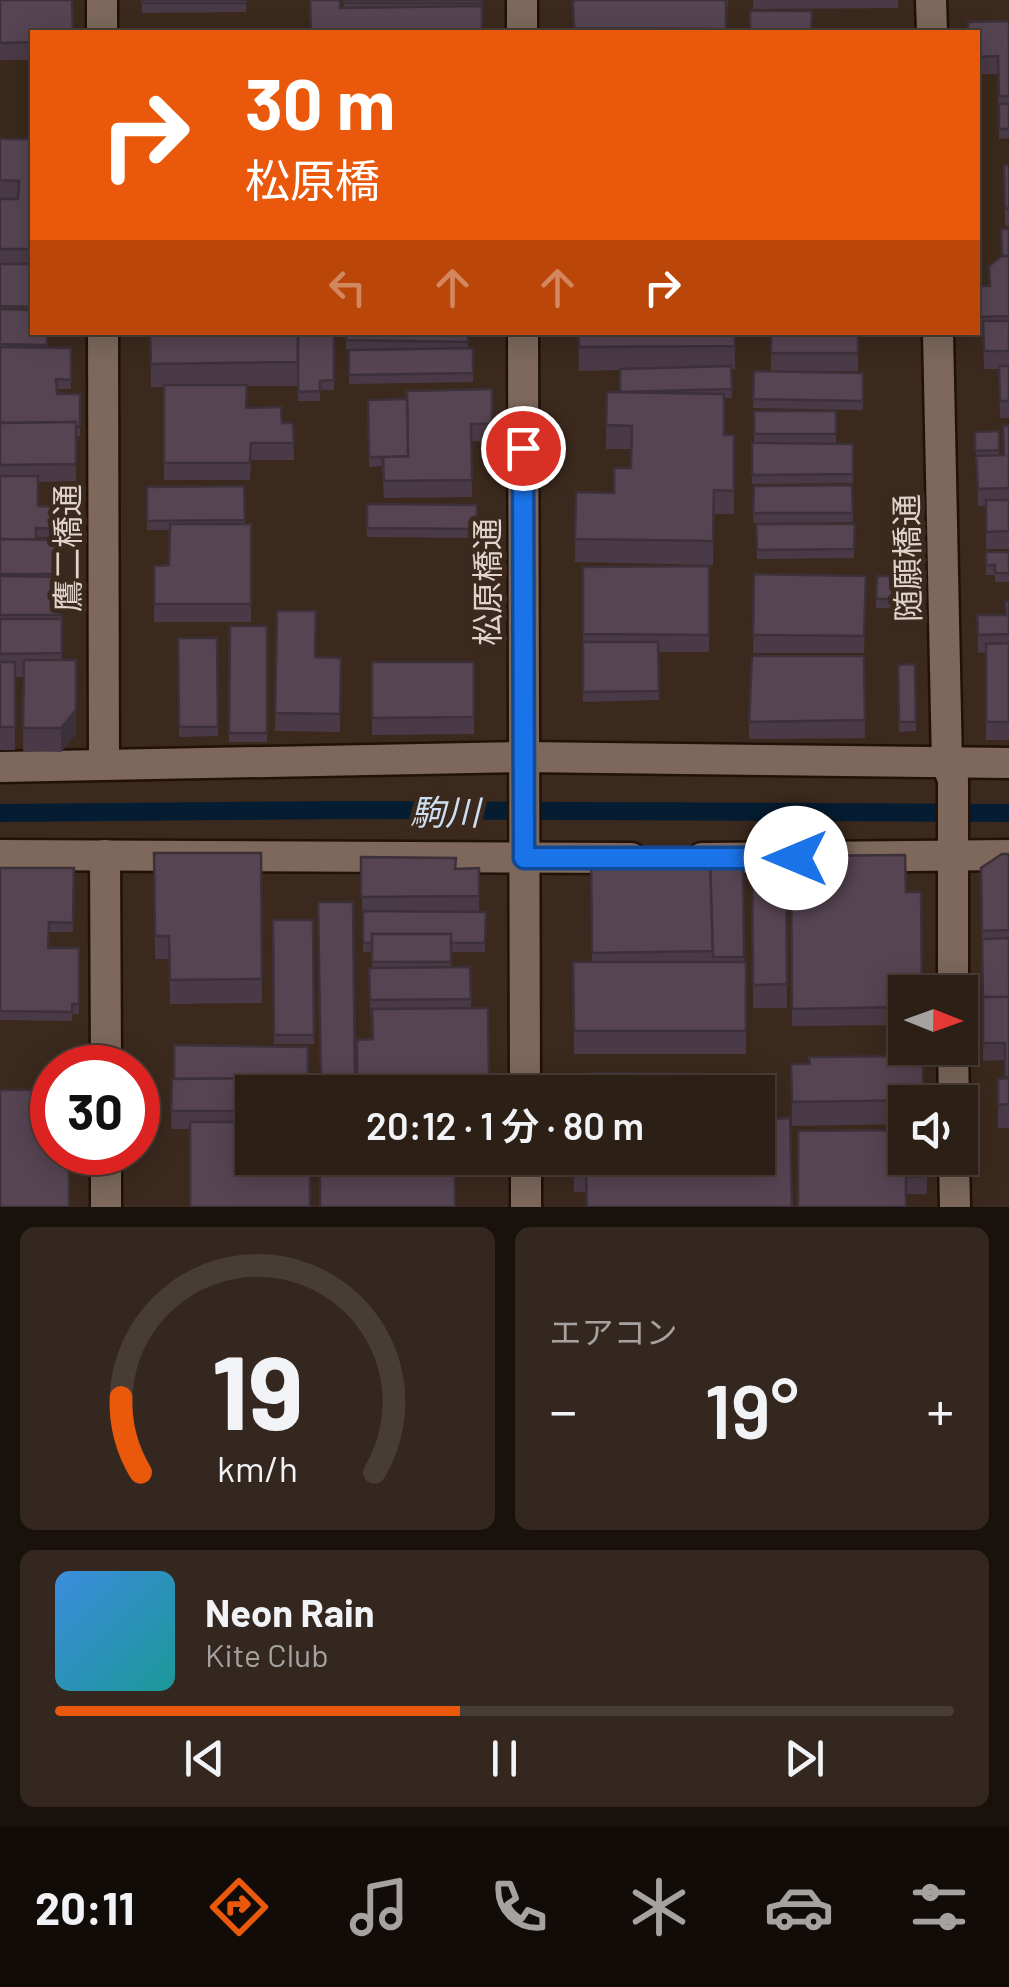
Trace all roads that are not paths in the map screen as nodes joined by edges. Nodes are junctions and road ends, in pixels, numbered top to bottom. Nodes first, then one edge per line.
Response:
1 (102, 0) edge
2 (522, 0) edge
3 (931, 0) edge
4 (102, 30) edge
5 (522, 30) edge
6 (932, 30) edge
7 (103, 335) edge
8 (522, 335) edge
9 (938, 335) edge
10 (1009, 763) edge
11 (104, 764) junction
12 (523, 764) junction
13 (0, 766) edge
14 (950, 772) junction
15 (952, 849) junction
16 (0, 855) edge
17 (104, 855) junction
18 (524, 855) junction
19 (1009, 855) edge
20 (953, 975) edge
21 (106, 1045) edge
22 (525, 1075) edge
23 (106, 1175) edge
24 (526, 1175) edge
25 (954, 1175) edge
26 (106, 1207) edge
27 (526, 1207) edge
28 (955, 1207) edge

1 - 4 street
2 - 5 street
3 - 6 street
7 - 11 street, 鷹二橋通
8 - 12 street, 松原橋通
9 - 14 street, 随願橋通
10 - 14 street
11 - 12 street
11 - 13 street
12 - 14 street
12 - 18 street, 松原橋通
14 - 15 street, 随願橋通
15 - 18 street
15 - 19 street
15 - 20 street
16 - 17 street
17 - 18 street
17 - 21 street
18 - 22 street
23 - 26 street
24 - 27 street
25 - 28 street

